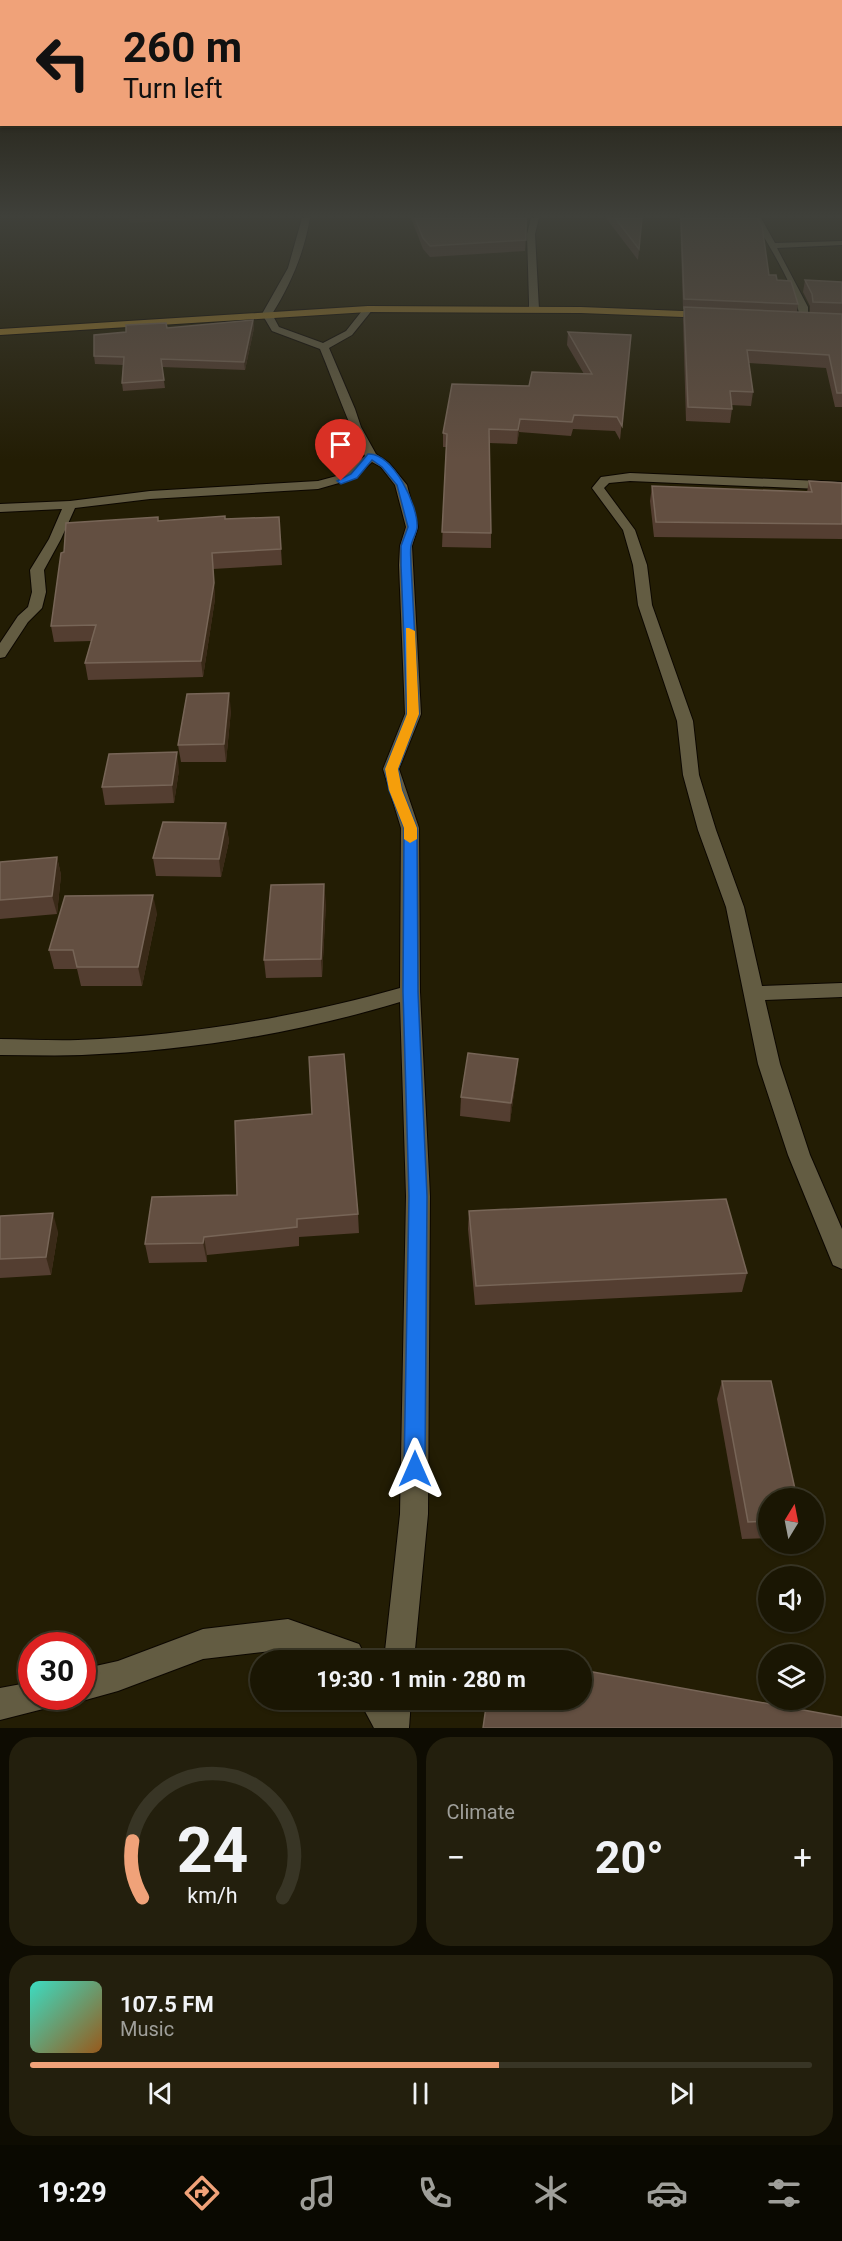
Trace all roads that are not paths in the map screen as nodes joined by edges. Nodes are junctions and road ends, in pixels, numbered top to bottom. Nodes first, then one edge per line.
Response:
1 (277, 299) edge
2 (533, 299) edge
3 (799, 299) edge
4 (368, 309) junction
5 (534, 309) junction
6 (267, 314) junction
7 (722, 315) edge
8 (793, 318) edge
9 (810, 319) joint
10 (0, 332) edge
11 (324, 347) junction
12 (371, 456) junction
13 (842, 486) edge
14 (70, 505) junction
15 (0, 508) edge
16 (0, 654) edge
17 (842, 990) edge
18 (410, 992) junction
19 (754, 993) junction
20 (0, 1047) edge
21 (842, 1258) edge
22 (334, 1650) edge
23 (400, 1650) edge
24 (96, 1682) edge
25 (18, 1700) edge
26 (0, 1704) edge
27 (381, 1710) edge
28 (395, 1710) edge
29 (392, 1728) edge

1 - 6 street
2 - 5 street
3 - 9 street
4 - 5 main road
4 - 6 main road
4 - 11 street
5 - 7 main road
6 - 10 main road
6 - 11 street
8 - 9 main road
11 - 12 street
12 - 14 street
12 - 18 street
13 - 19 street
14 - 15 street
14 - 16 street
17 - 19 street
18 - 20 street
18 - 23 street
19 - 21 street
22 - 24 street
25 - 26 street
27 - 29 street
28 - 29 street

